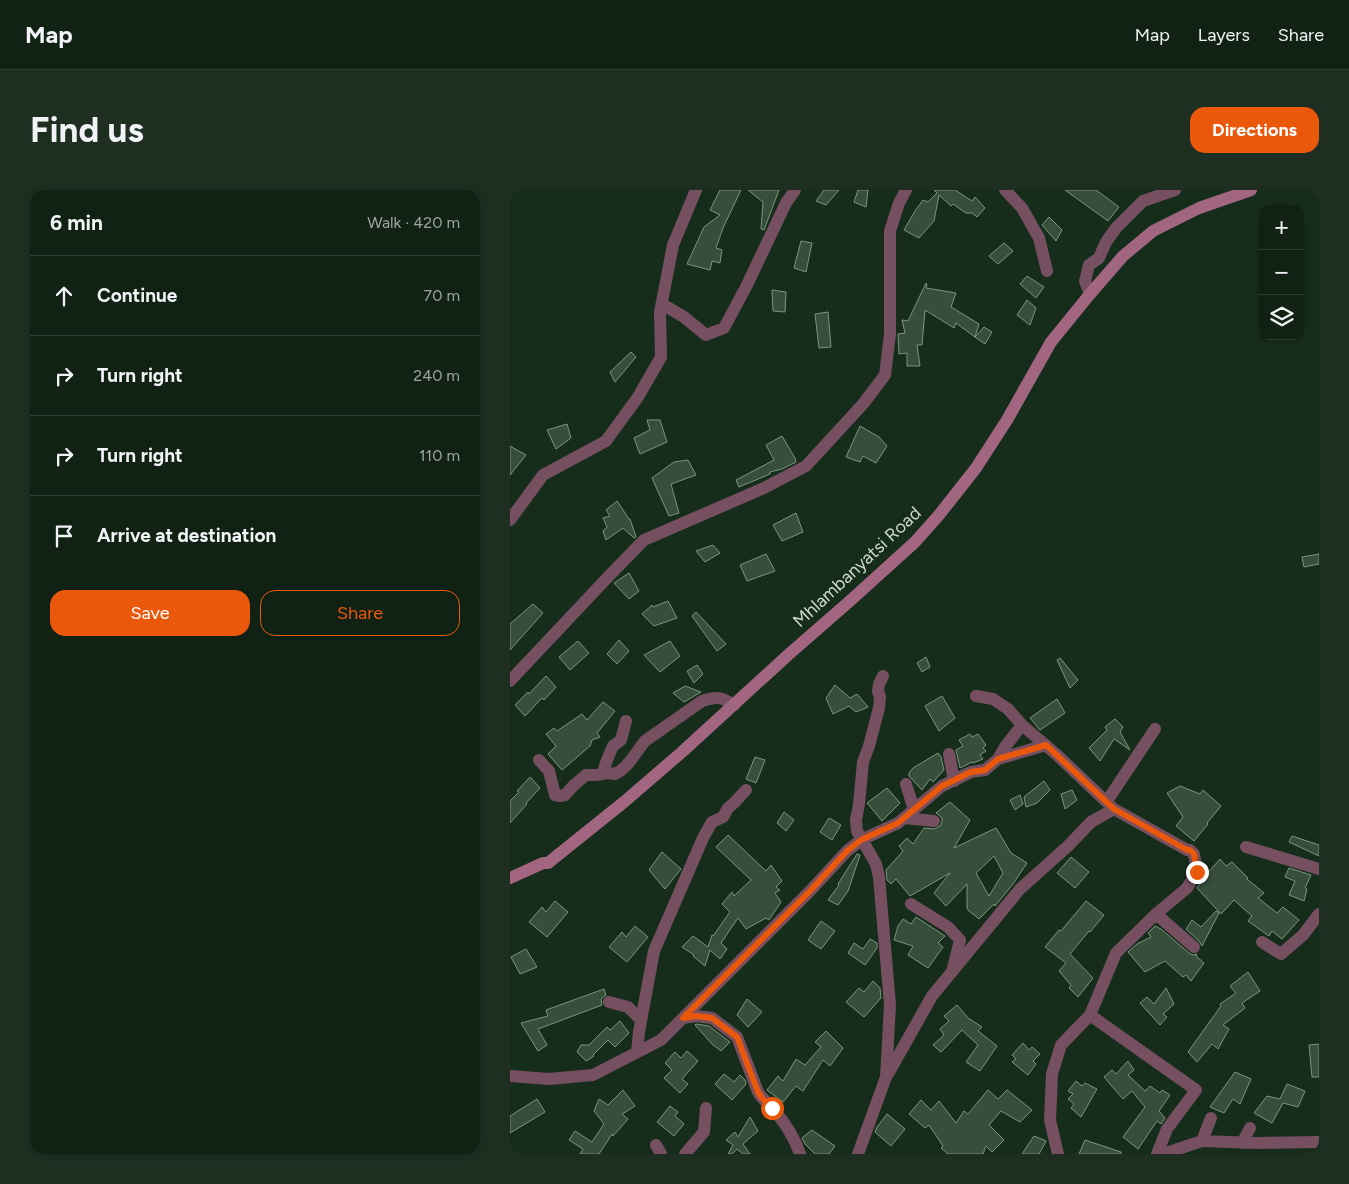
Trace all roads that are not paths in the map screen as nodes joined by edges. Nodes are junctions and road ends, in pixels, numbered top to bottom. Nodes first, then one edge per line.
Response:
1 (696, 190) edge
2 (795, 190) edge
3 (906, 190) edge
4 (1005, 190) edge
5 (1175, 190) edge
6 (1251, 190) edge
7 (1047, 271) dead end
8 (1090, 294) junction
9 (662, 304) junction
10 (510, 520) edge
11 (883, 676) dead end
12 (510, 681) edge
13 (976, 696) dead end
14 (734, 705) junction
15 (626, 721) dead end
16 (1022, 726) junction
17 (1155, 729) dead end
18 (1046, 745) junction
19 (949, 754) dead end
20 (998, 759) junction
21 (539, 760) dead end
22 (608, 773) junction
23 (954, 781) junction
24 (906, 784) dead end
25 (746, 790) dead end
26 (1111, 805) junction
27 (909, 814) junction
28 (934, 821) dead end
29 (861, 840) junction
30 (1246, 847) dead end
31 (1319, 870) edge
32 (510, 878) edge
33 (911, 904) dead end
34 (1156, 914) junction
35 (1319, 914) edge
36 (1262, 942) dead end
37 (1194, 946) dead end
38 (952, 973) junction
39 (609, 1002) dead end
40 (1090, 1015) junction
41 (683, 1018) junction
42 (641, 1020) junction
43 (637, 1052) junction
44 (510, 1076) edge
45 (886, 1077) junction
46 (706, 1108) dead end
47 (1211, 1118) dead end
48 (1250, 1128) dead end
49 (1202, 1141) junction
50 (1242, 1142) junction
51 (1319, 1142) edge
52 (685, 1154) edge
53 (800, 1154) edge
54 (858, 1154) edge
55 (1058, 1154) edge
56 (1156, 1154) edge
57 (1163, 1154) edge

1 - 9 street
2 - 9 street
3 - 12 street
4 - 7 street
5 - 8 street
6 - 8 main road, Mhlambanyatsi Road
8 - 14 main road, Mhlambanyatsi Road
9 - 10 street
11 - 29 street
13 - 16 street
14 - 22 street
14 - 32 main road, Mhlambanyatsi Road
15 - 22 street
16 - 18 street
16 - 20 street
17 - 26 street
18 - 20 street
18 - 26 street
19 - 23 street
20 - 23 street
21 - 22 street
23 - 27 street
24 - 27 street
25 - 42 street
26 - 34 street
26 - 38 street
27 - 28 street
27 - 29 street
29 - 41 street
29 - 45 street
30 - 31 street
33 - 38 street
34 - 37 street
34 - 40 street
35 - 36 street
38 - 45 street
39 - 42 street
40 - 55 street
40 - 56 street
41 - 43 street
41 - 53 street
42 - 43 street
43 - 44 street
45 - 54 street
46 - 52 street
47 - 49 street
48 - 50 street
49 - 50 street
49 - 57 street
50 - 51 street

